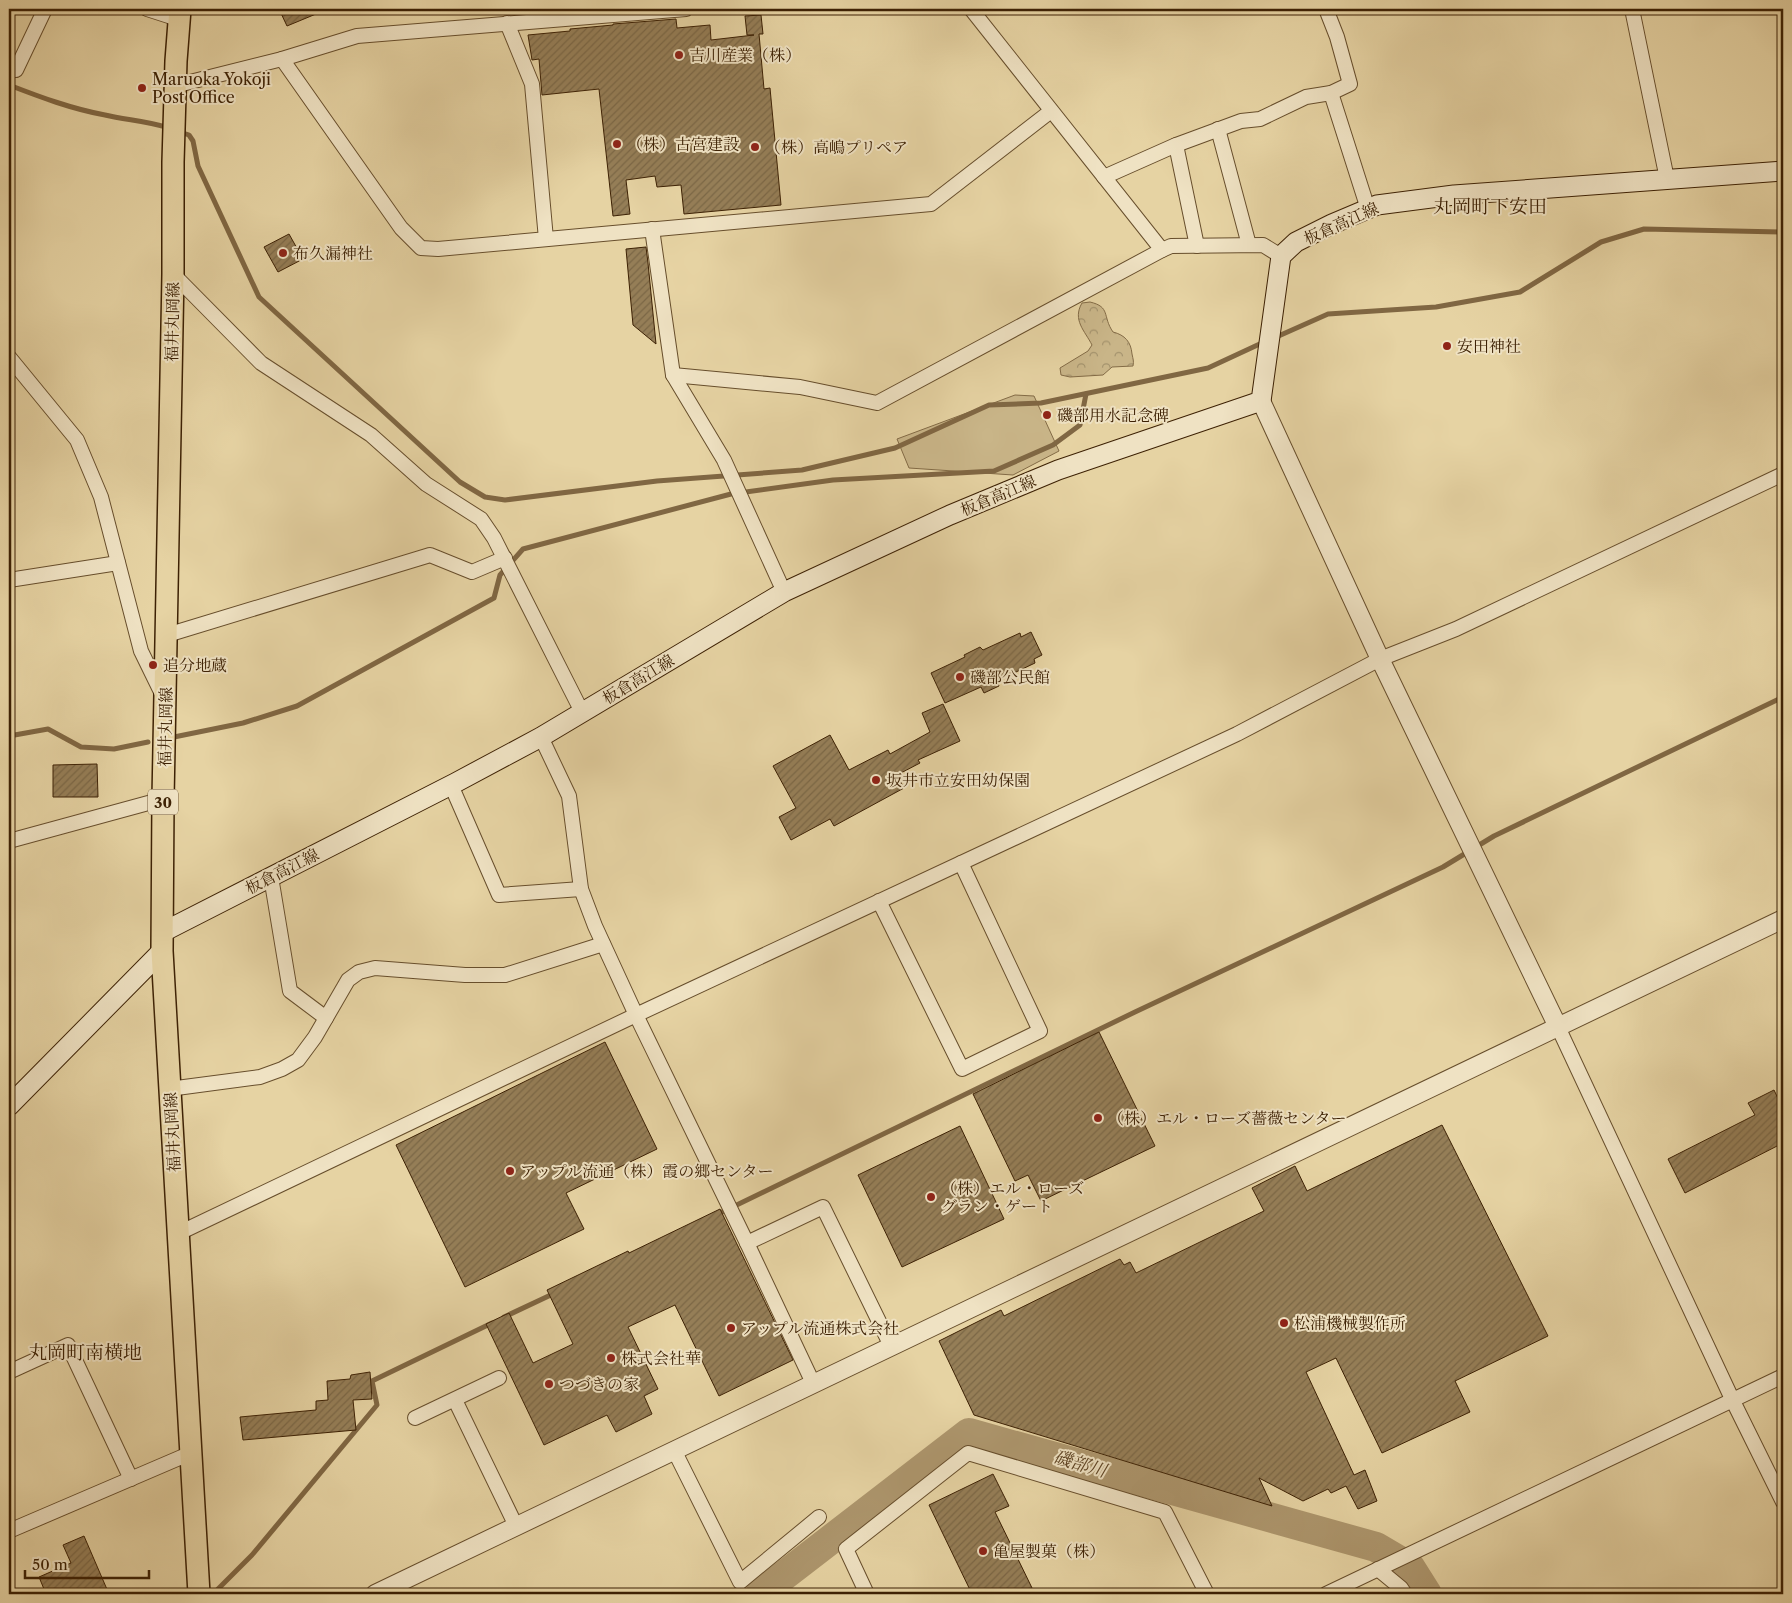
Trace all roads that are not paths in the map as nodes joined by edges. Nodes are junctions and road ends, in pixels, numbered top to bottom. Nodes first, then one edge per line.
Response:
1 (45, 9) edge
2 (147, 9) edge
3 (686, 9) edge
4 (971, 9) edge
5 (1326, 9) edge
6 (1632, 9) edge
7 (633, 11) edge
8 (179, 14) edge
9 (506, 23) junction
10 (282, 59) junction
11 (9, 67) edge
12 (174, 86) junction
13 (1331, 93) junction
14 (1051, 111) junction
15 (1218, 129) junction
16 (1176, 145) junction
17 (1783, 171) edge
18 (1104, 177) junction
19 (1667, 179) junction
20 (1368, 209) junction
21 (652, 229) junction
22 (546, 239) junction
23 (1249, 245) junction
24 (1197, 246) junction
25 (1162, 250) junction
26 (1281, 256) junction
27 (173, 274) junction
28 (9, 357) edge
29 (674, 375) junction
30 (1261, 401) junction
31 (1783, 474) edge
32 (504, 558) junction
33 (118, 563) junction
34 (9, 580) edge
35 (784, 592) junction
36 (166, 635) junction
37 (1380, 659) junction
38 (166, 701) junction
39 (582, 712) junction
40 (541, 738) junction
41 (451, 785) junction
42 (163, 799) junction
43 (9, 841) edge
44 (961, 863) junction
45 (271, 877) junction
46 (581, 889) junction
47 (880, 901) junction
48 (1783, 919) edge
49 (162, 941) junction
50 (603, 944) junction
51 (636, 1015) junction
52 (326, 1018) junction
53 (1558, 1027) junction
54 (170, 1089) junction
55 (9, 1106) edge
56 (178, 1234) junction
57 (747, 1242) junction
58 (890, 1346) junction
59 (9, 1372) edge
60 (1783, 1376) edge
61 (499, 1378) dead end
62 (813, 1382) junction
63 (455, 1400) junction
64 (1733, 1401) junction
65 (415, 1418) dead end
66 (674, 1450) junction
67 (191, 1453) junction
68 (131, 1479) junction
69 (1783, 1502) edge
70 (819, 1517) dead end
71 (516, 1526) junction
72 (9, 1531) edge
73 (1378, 1569) junction
74 (398, 1589) edge
75 (198, 1594) edge
76 (375, 1594) edge
77 (867, 1594) edge
78 (1207, 1594) edge
79 (1326, 1594) edge
80 (1405, 1594) edge

1 - 11 street
2 - 8 street
3 - 7 street
4 - 14 street
5 - 13 street
6 - 19 street
7 - 9 street
8 - 12 main road, 福井丸岡線 / 30
9 - 10 street
9 - 22 street
10 - 12 street
10 - 22 street
12 - 27 main road, 福井丸岡線 / 30
13 - 15 street
13 - 20 street
14 - 18 street
14 - 21 street
15 - 16 street
15 - 23 street
16 - 18 street
16 - 24 street
17 - 19 main road, 板倉高江線
18 - 25 street
19 - 20 main road, 板倉高江線
20 - 26 main road, 板倉高江線
21 - 22 street
21 - 29 street
23 - 24 street
23 - 26 street
24 - 25 street
25 - 29 street
26 - 30 main road
27 - 32 street
27 - 36 main road, 福井丸岡線 / 30
28 - 33 street
29 - 35 street
30 - 35 main road, 板倉高江線
30 - 37 street
31 - 37 street
32 - 36 street
32 - 39 street
33 - 34 street
33 - 38 street
35 - 39 main road, 板倉高江線
36 - 38 main road, 福井丸岡線 / 30
37 - 44 street
37 - 53 street
38 - 42 main road, 福井丸岡線 / 30
39 - 40 main road, 板倉高江線
40 - 41 main road, 板倉高江線
40 - 46 street
41 - 45 main road, 板倉高江線
41 - 46 street
42 - 43 street
42 - 49 main road, 福井丸岡線 / 30
44 - 47 street
44 - 47 street
45 - 49 main road, 板倉高江線
45 - 52 street
46 - 50 street
47 - 51 street
48 - 53 street
49 - 54 main road, 福井丸岡線 / 30
49 - 55 main road, 板倉高江線
50 - 51 street
50 - 52 street
51 - 56 street
51 - 57 street
52 - 54 street
53 - 58 street
53 - 64 street
54 - 56 main road, 福井丸岡線 / 30
56 - 67 main road, 福井丸岡線 / 30
57 - 58 street
57 - 62 street
58 - 62 street
59 - 68 street
60 - 64 street
61 - 63 street
62 - 66 street
63 - 65 street
63 - 71 street
64 - 69 street
64 - 73 street
66 - 70 street
66 - 71 street
67 - 68 street
67 - 75 main road, 福井丸岡線 / 30
68 - 72 street
71 - 74 street
73 - 79 street
73 - 80 street
74 - 76 street
77 - 78 street

